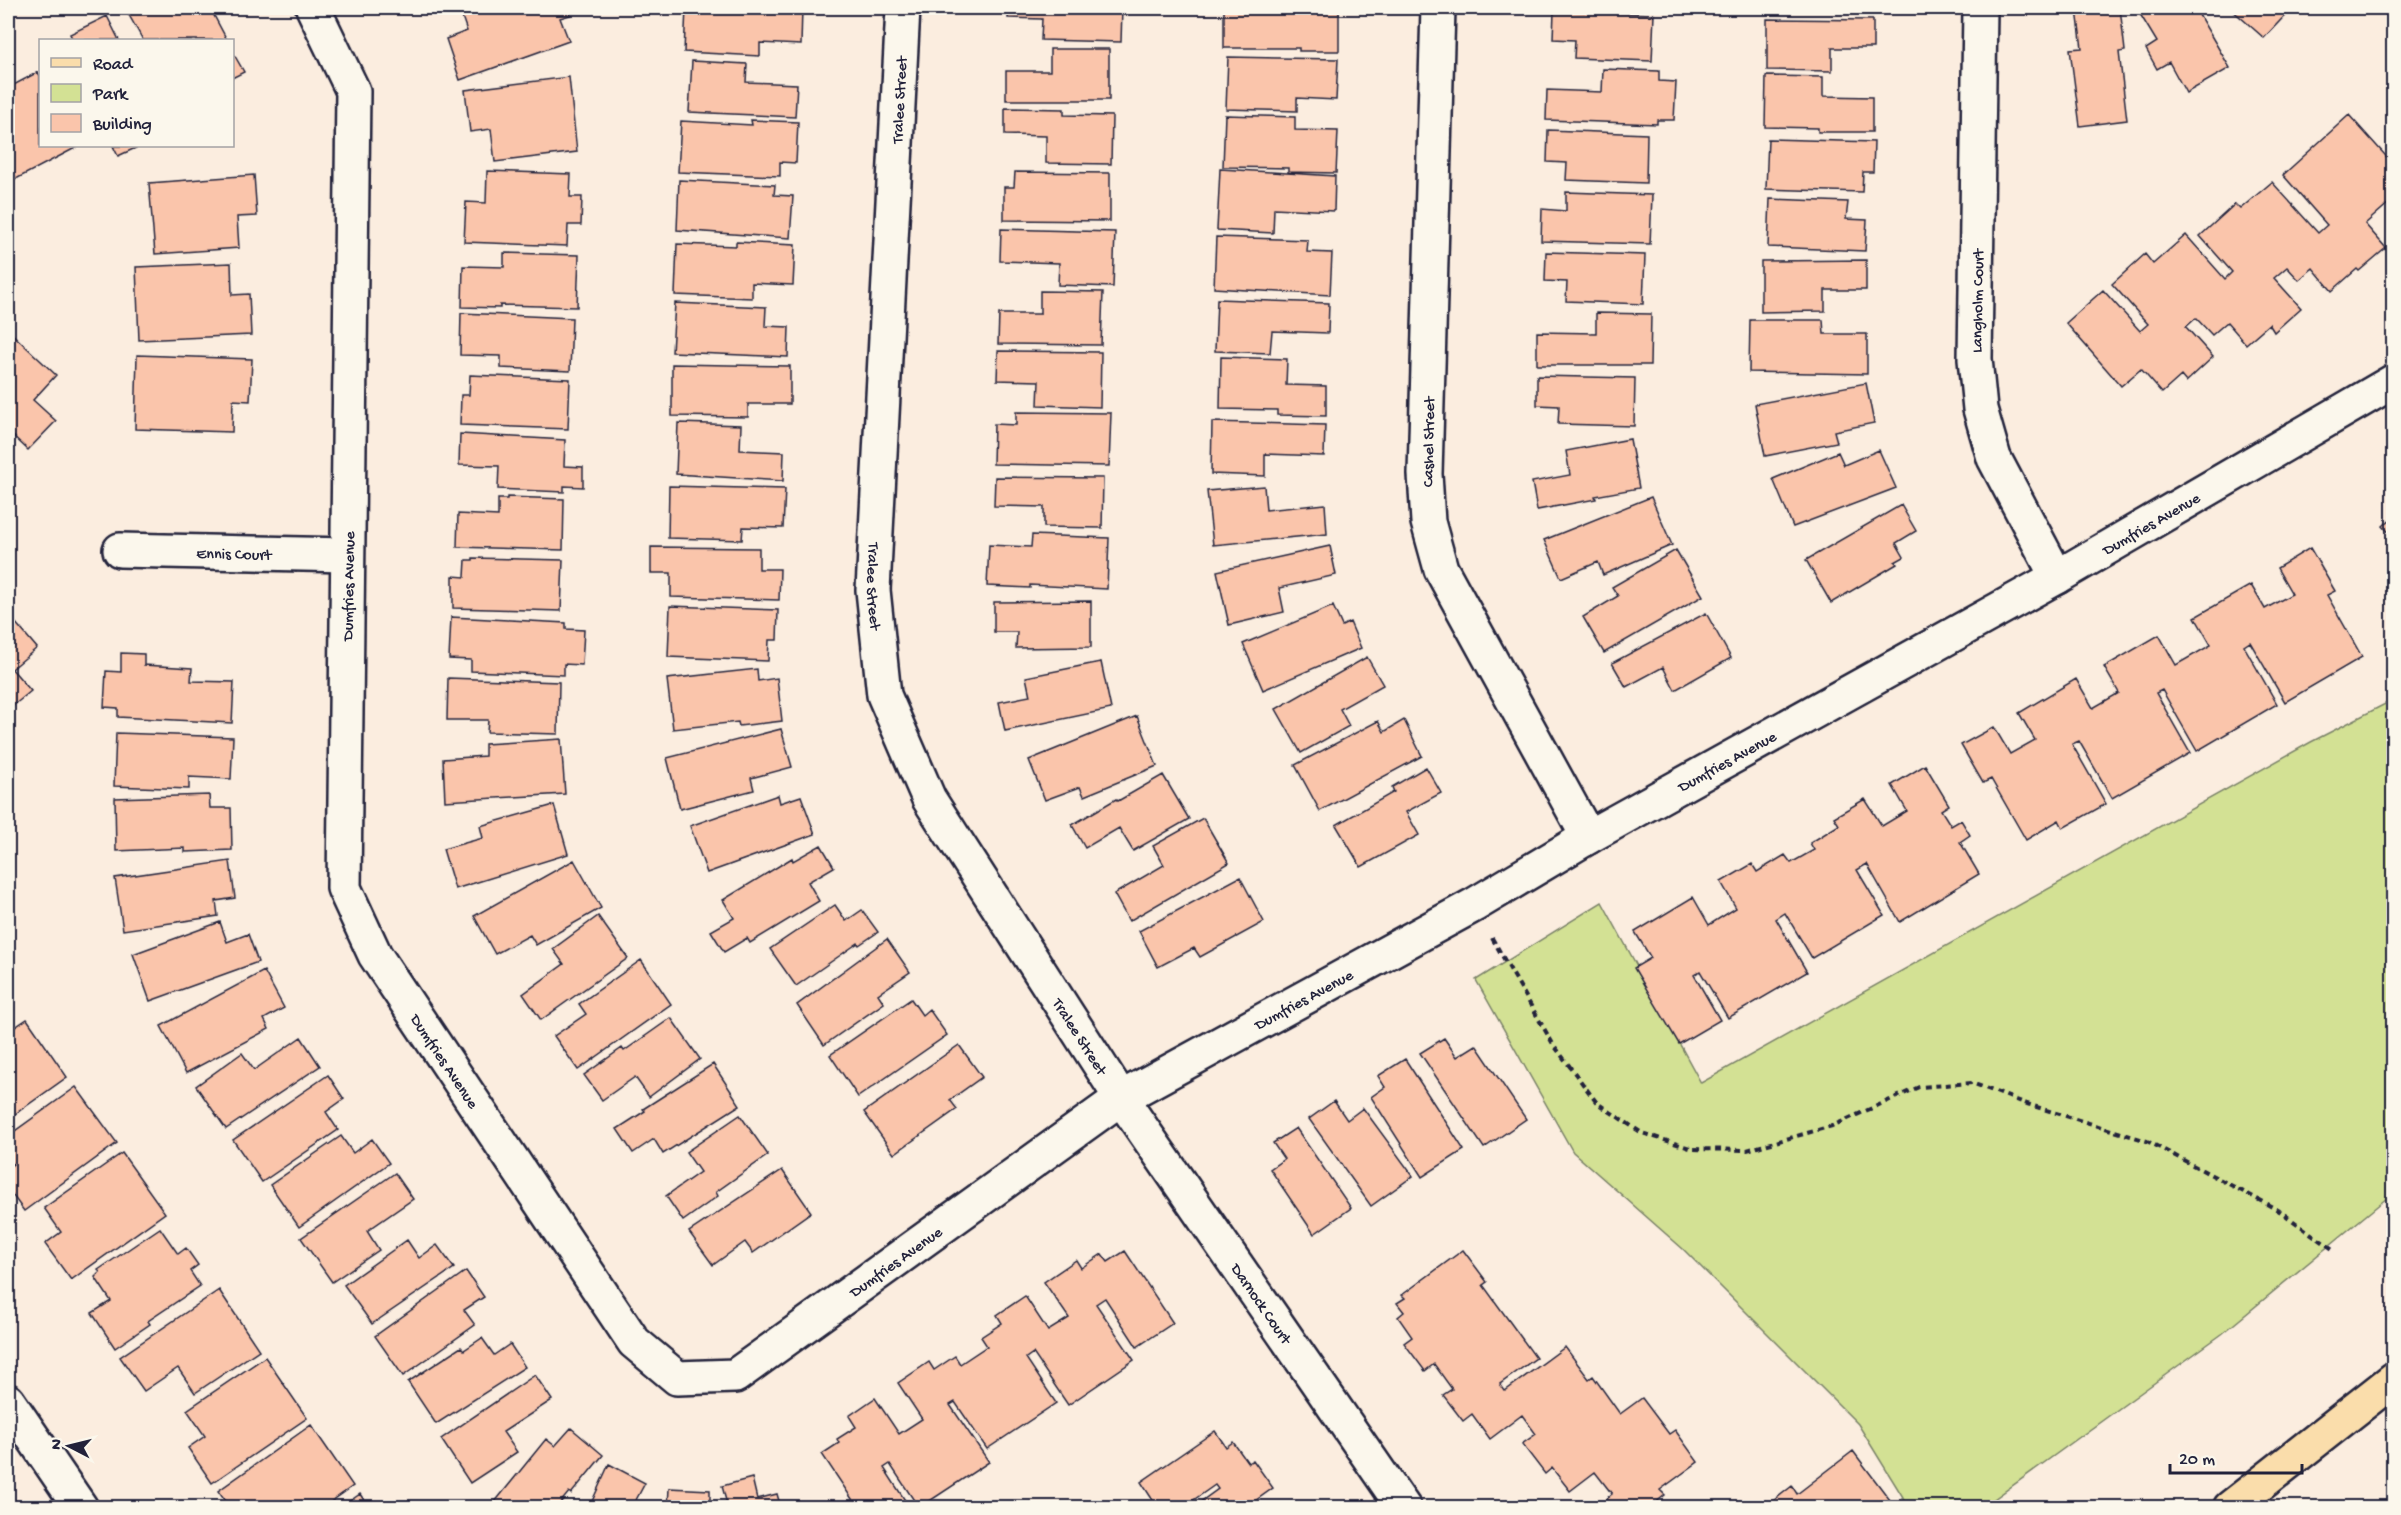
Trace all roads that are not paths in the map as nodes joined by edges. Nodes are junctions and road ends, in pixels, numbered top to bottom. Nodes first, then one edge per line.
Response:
1 (313, 8) edge
2 (903, 8) edge
3 (1438, 8) edge
4 (1980, 8) edge
5 (2394, 381) edge
6 (120, 550) dead end
7 (347, 555) junction
8 (2057, 577) junction
9 (1588, 837) junction
10 (1121, 1098) junction
11 (2394, 1379) edge
12 (8, 1401) edge
13 (81, 1508) edge
14 (1404, 1508) edge
15 (2230, 1508) edge

1 - 7 street, Dumfries Avenue
2 - 10 street, Tralee Street
3 - 9 street, Cashel Street
4 - 8 street, Langholm Court
5 - 8 street, Dumfries Avenue
6 - 7 street, Ennis Court
7 - 10 street, Dumfries Avenue
8 - 9 street, Dumfries Avenue
9 - 10 street, Dumfries Avenue
10 - 14 street, Darnock Court
11 - 15 main road
12 - 13 street

